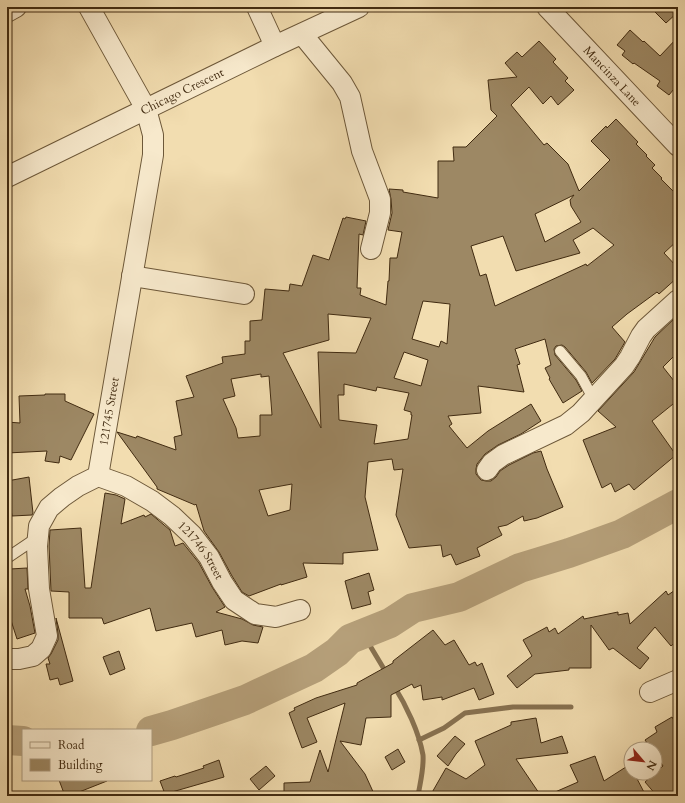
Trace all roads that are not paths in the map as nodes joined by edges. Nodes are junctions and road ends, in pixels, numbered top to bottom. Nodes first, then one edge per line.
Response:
1 (16, 7) edge
2 (89, 7) edge
3 (257, 7) edge
4 (359, 7) edge
5 (547, 7) edge
6 (7, 12) edge
7 (302, 34) junction
8 (275, 46) junction
9 (146, 109) junction
10 (678, 146) edge
11 (7, 177) edge
12 (371, 249) dead end
13 (132, 276) junction
14 (244, 294) dead end
15 (676, 306) edge
16 (560, 351) dead end
17 (594, 400) junction
18 (487, 470) dead end
19 (98, 476) junction
20 (38, 537) junction
21 (7, 558) edge
22 (300, 610) dead end
23 (7, 659) edge
24 (678, 680) edge
25 (650, 692) dead end

1 - 6 street
2 - 9 street, 121745 Street
3 - 8 street
4 - 7 street, Chicago Crescent
5 - 10 street, Mancinza Lane
7 - 8 street, Chicago Crescent
7 - 12 street
8 - 9 street, Chicago Crescent
9 - 11 street, Chicago Crescent
9 - 13 street, 121745 Street
13 - 14 street
13 - 19 street, 121745 Street
15 - 17 street
16 - 17 lane
17 - 18 street
19 - 20 street
19 - 22 street, 121746 Street
20 - 21 lane
20 - 23 street
24 - 25 street

